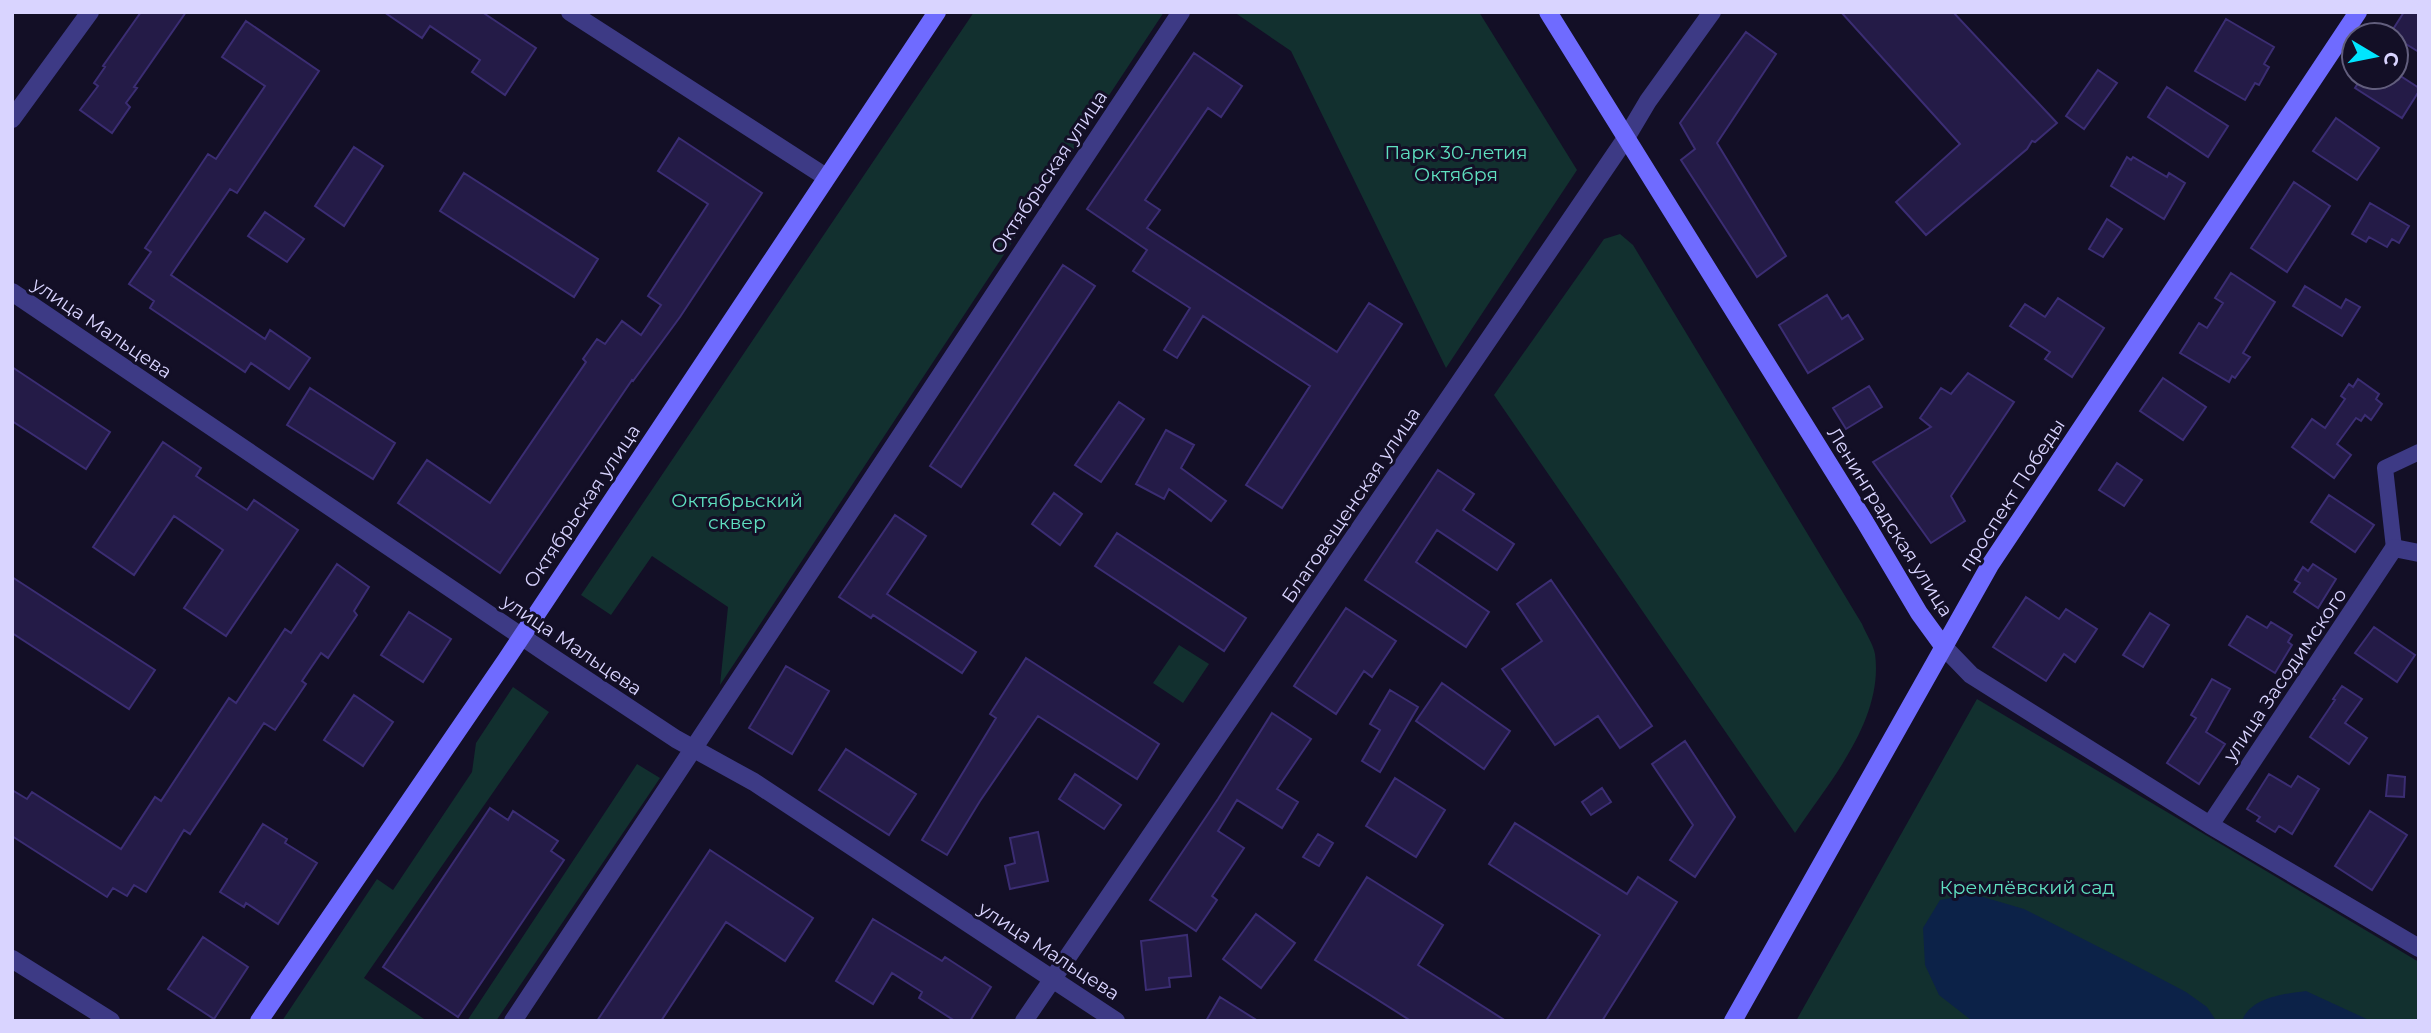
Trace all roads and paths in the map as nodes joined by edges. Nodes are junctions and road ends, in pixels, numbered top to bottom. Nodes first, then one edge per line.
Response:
1 (90, 12) edge
2 (570, 12) edge
3 (937, 12) edge
4 (1181, 12) edge
5 (1548, 12) edge
6 (1712, 12) edge
7 (2358, 12) edge
8 (12, 119) edge
9 (1626, 138) junction
10 (826, 177) junction
11 (12, 292) edge
12 (2419, 452) edge
13 (2394, 548) junction
14 (2419, 553) edge
15 (521, 636) junction
16 (1943, 646) junction
17 (694, 749) junction
18 (2210, 825) junction
19 (2419, 948) edge
20 (12, 959) edge
21 (1052, 978) junction
22 (111, 1021) edge
23 (259, 1021) edge
24 (513, 1021) edge
25 (1024, 1021) edge
26 (1116, 1021) edge
27 (1733, 1021) edge

1 - 8 street
2 - 10 street
3 - 10 main road, Октябрьская улица
4 - 17 street, Октябрьская улица
5 - 9 main road, Ленинградская улица
6 - 9 street, Благовещенская улица
7 - 16 main road, проспект Победы
9 - 16 main road, Ленинградская улица
9 - 21 street, Благовещенская улица
10 - 15 main road, Октябрьская улица
11 - 15 street, улица Мальцева
12 - 13 street
13 - 14 street
13 - 18 street, улица Засодимского
15 - 17 street, улица Мальцева
15 - 23 main road, Октябрьская улица
16 - 18 street, Ленинградская улица
16 - 27 main road, проспект Победы
17 - 21 street, улица Мальцева
17 - 24 street, Октябрьская улица
18 - 19 street, Ленинградская улица
20 - 22 street
21 - 25 street, Благовещенская улица
21 - 26 street, улица Мальцева

